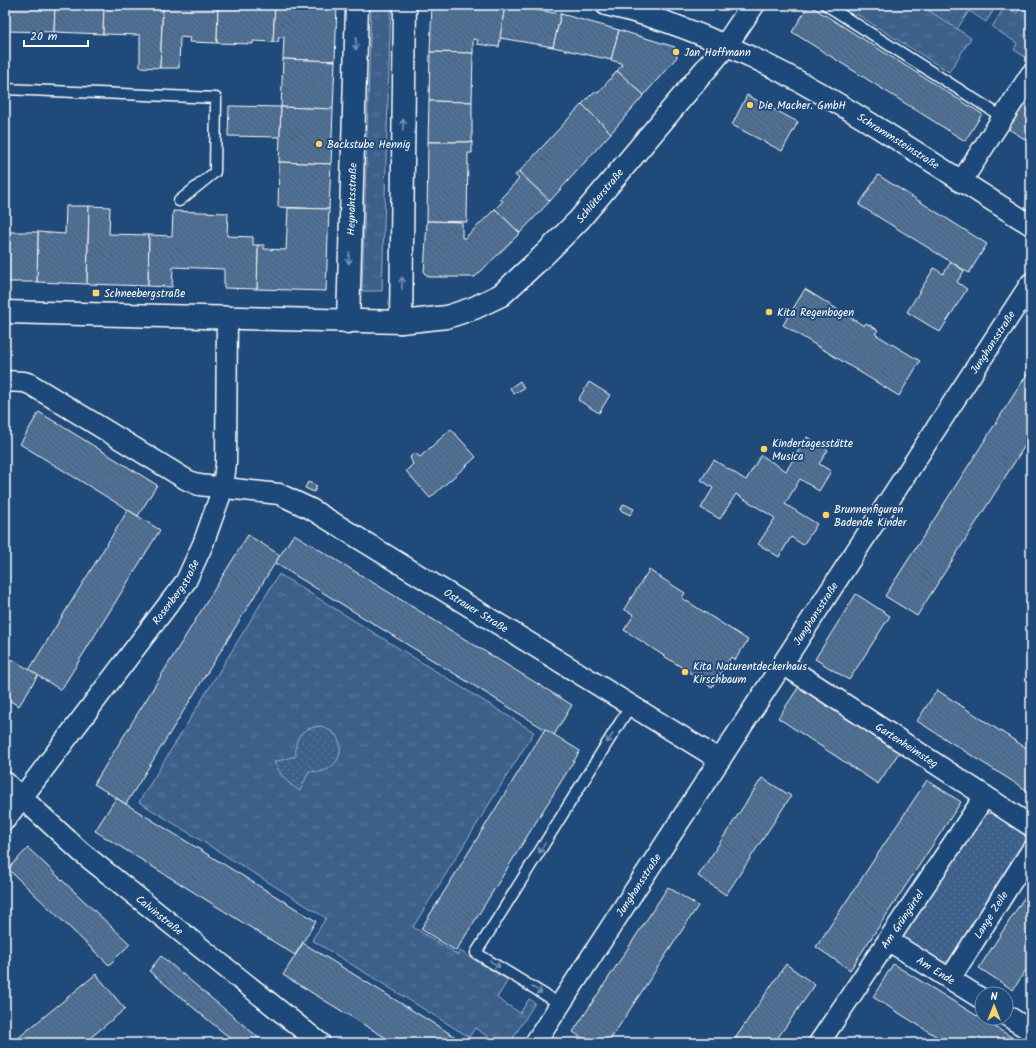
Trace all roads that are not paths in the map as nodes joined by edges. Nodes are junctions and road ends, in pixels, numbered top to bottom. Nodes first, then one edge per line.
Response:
1 (357, 5) edge
2 (404, 5) edge
3 (606, 5) edge
4 (754, 5) edge
5 (826, 5) edge
6 (726, 46) junction
7 (1031, 74) edge
8 (5, 89) edge
9 (1004, 118) junction
10 (961, 182) junction
11 (179, 201) dead end
12 (1031, 225) edge
13 (1031, 283) edge
14 (5, 312) edge
15 (227, 318) junction
16 (348, 322) junction
17 (401, 322) junction
18 (5, 381) edge
19 (223, 488) junction
20 (783, 664) junction
21 (631, 704) junction
22 (720, 760) junction
23 (5, 782) edge
24 (985, 796) junction
25 (22, 798) junction
26 (5, 820) edge
27 (1031, 826) edge
28 (1031, 851) edge
29 (889, 941) junction
30 (950, 979) junction
31 (974, 994) edge
32 (560, 1004) junction
33 (1014, 1020) edge
34 (1031, 1031) edge
35 (320, 1043) edge
36 (535, 1043) edge
37 (819, 1043) edge

1 -> 16 street, Heynahtsstraße
17 -> 2 street
3 - 6 street, Schrammsteinstraße
4 - 6 street, Schlüterstraße
5 - 9 lane
6 - 10 street, Schrammsteinstraße
6 - 17 street, Schlüterstraße
7 - 9 street
8 - 11 lane
9 - 10 street
10 - 12 street, Schrammsteinstraße
13 - 20 street, Junghansstraße
14 - 15 street
15 - 16 street
15 - 19 street, Rosenbergstraße
16 - 17 street
18 - 19 street
19 - 21 street, Ostrauer Straße
19 - 25 street, Rosenbergstraße
20 - 22 street, Junghansstraße
20 - 24 street, Gartenheimsteg
21 - 22 street, Ostrauer Straße
21 -> 32 lane
22 - 32 street, Junghansstraße
23 - 25 street, Calvinstraße
24 - 27 street, Gartenheimsteg
24 - 29 street, Am Grüngürtel
25 - 26 street, Rosenbergstraße
25 - 35 street, Calvinstraße
28 - 30 street, Lange Zeile
29 - 30 street, Am Ende
29 - 37 street, Am Grüngürtel
30 - 31 street, Am Ende
32 - 36 street, Junghansstraße
33 - 34 street

